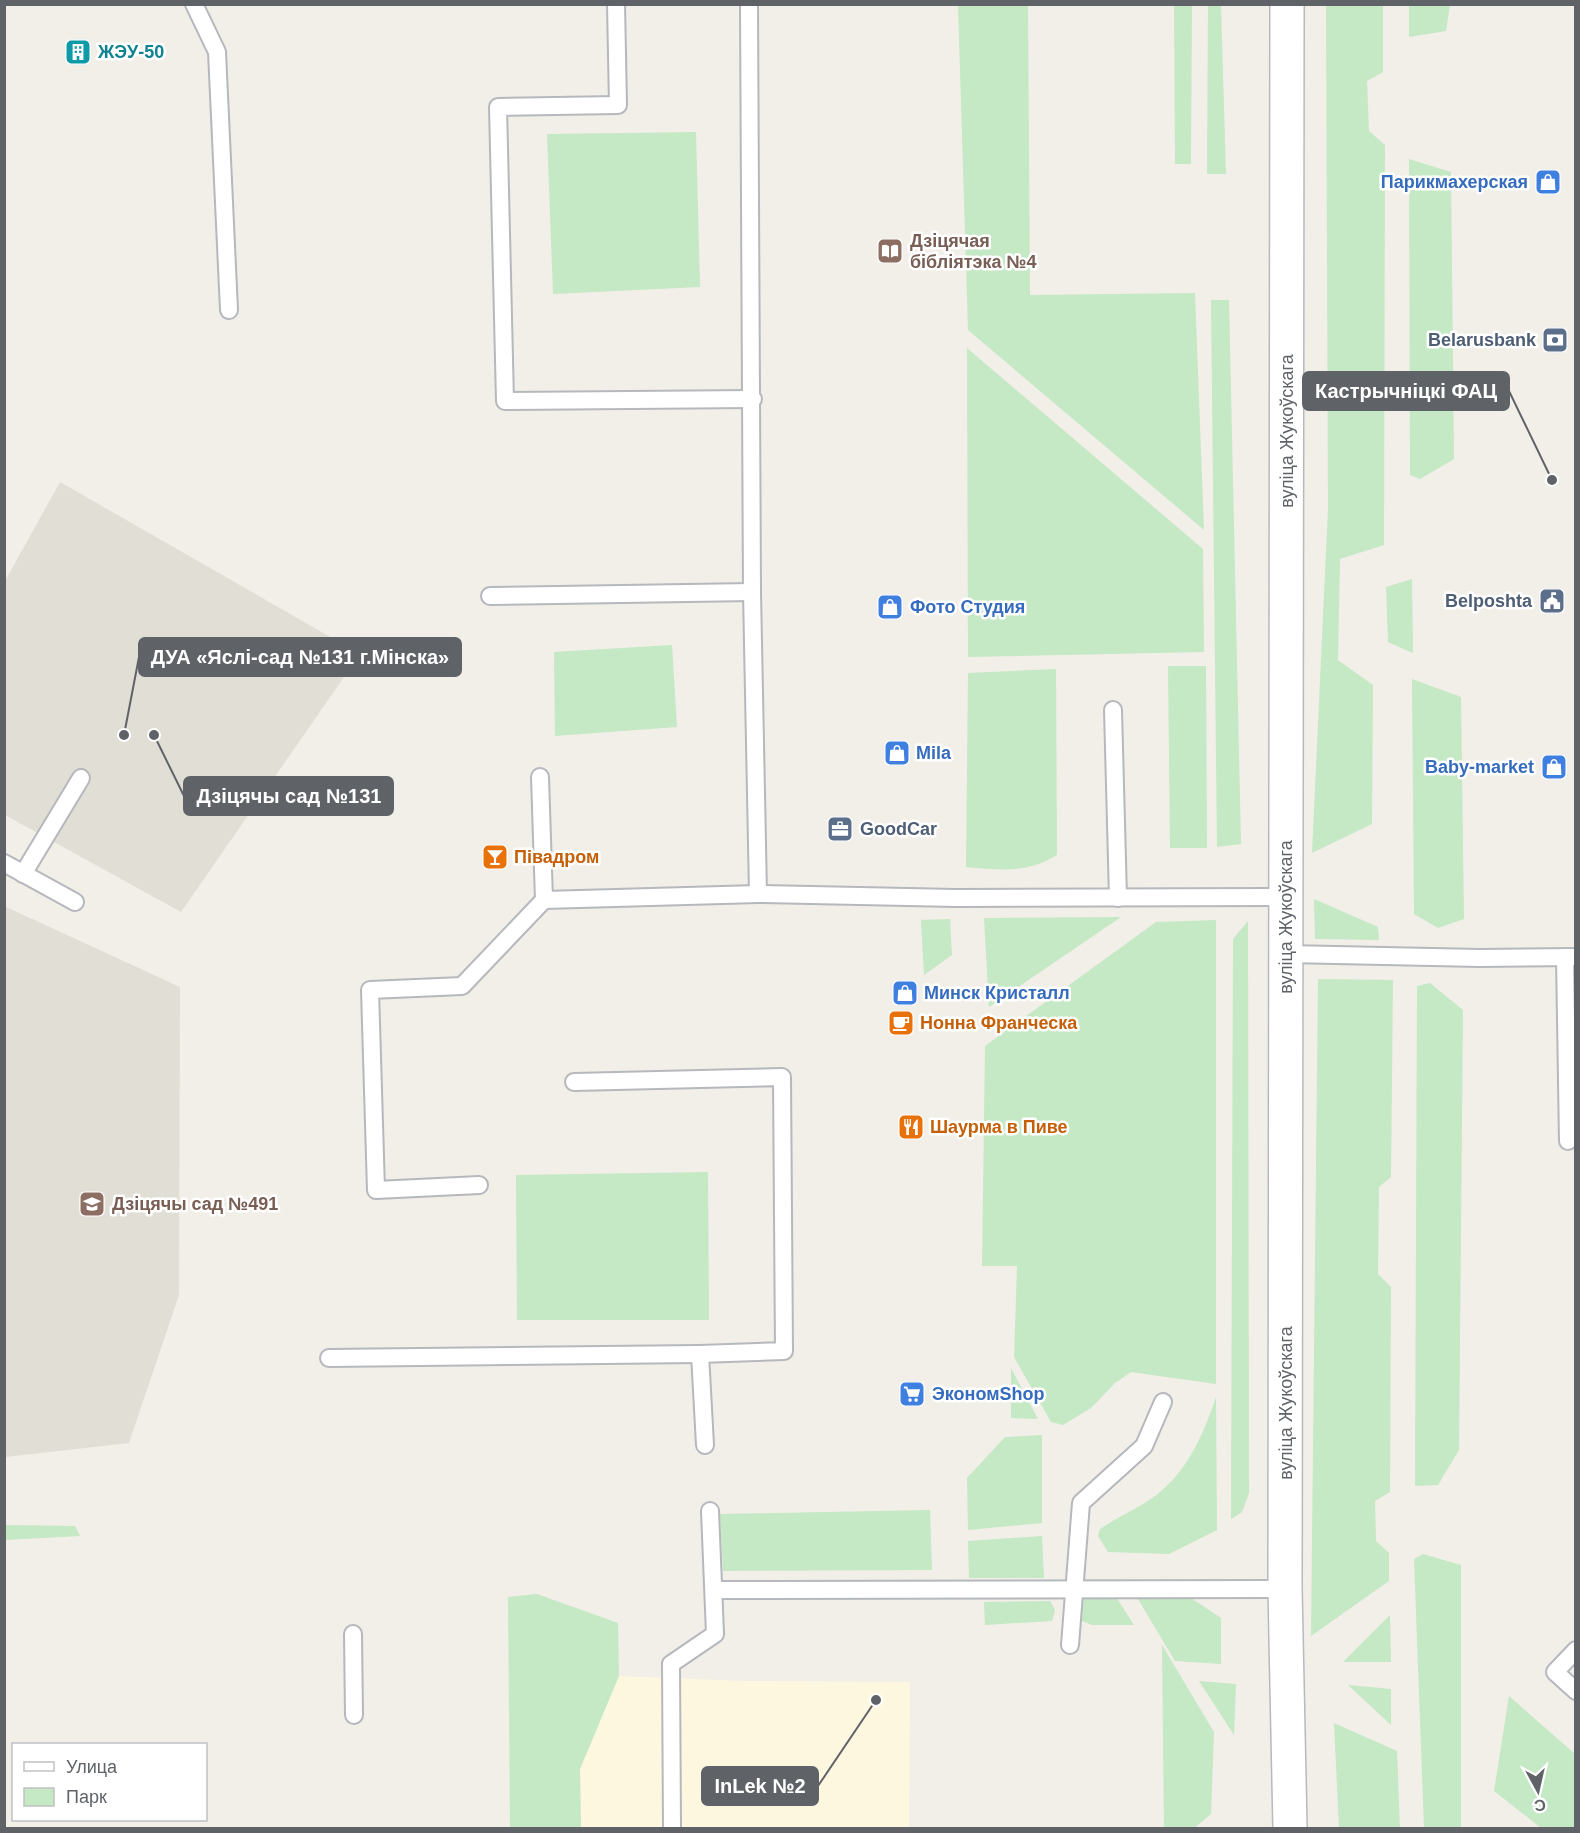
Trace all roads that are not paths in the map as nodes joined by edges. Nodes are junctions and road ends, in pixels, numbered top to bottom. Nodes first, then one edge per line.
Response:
1 (194, 4) edge
2 (616, 4) edge
3 (749, 4) edge
4 (1287, 4) edge
5 (229, 310) dead end
6 (753, 399) junction
7 (752, 592) junction
8 (490, 596) dead end
9 (1113, 710) dead end
10 (540, 777) dead end
11 (81, 778) dead end
12 (4, 864) edge
13 (23, 874) junction
14 (758, 894) junction
15 (1286, 897) junction
16 (1118, 898) junction
17 (544, 900) junction
18 (75, 902) dead end
19 (1287, 954) junction
20 (1570, 957) edge
21 (574, 1082) dead end
22 (1568, 1141) dead end
23 (479, 1185) dead end
24 (700, 1354) junction
25 (328, 1358) dead end
26 (1163, 1402) dead end
27 (705, 1445) dead end
28 (710, 1511) dead end
29 (1073, 1589) junction
30 (1285, 1589) junction
31 (714, 1590) junction
32 (353, 1634) dead end
33 (1070, 1645) dead end
34 (1575, 1650) edge
35 (1575, 1691) edge
36 (354, 1715) dead end
37 (672, 1828) edge
38 (1290, 1828) edge

1 - 5 lane
2 - 6 lane
3 - 6 lane
4 - 15 main road, вуліца Жукоўскага
6 - 7 lane
7 - 8 lane
7 - 14 lane
9 - 16 lane
10 - 17 lane
11 - 13 lane
12 - 13 lane
13 - 18 lane
14 - 16 lane
14 - 17 lane
15 - 16 lane
15 - 19 main road, вуліца Жукоўскага
17 - 23 lane
19 - 20 lane
19 - 30 main road, вуліца Жукоўскага
20 - 22 lane
21 - 24 lane
24 - 25 lane
24 - 27 lane
26 - 29 lane
28 - 31 lane
29 - 30 lane
29 - 31 lane
29 - 33 lane
30 - 38 main road, вуліца Жукоўскага
31 - 37 lane
32 - 36 lane
34 - 35 lane

